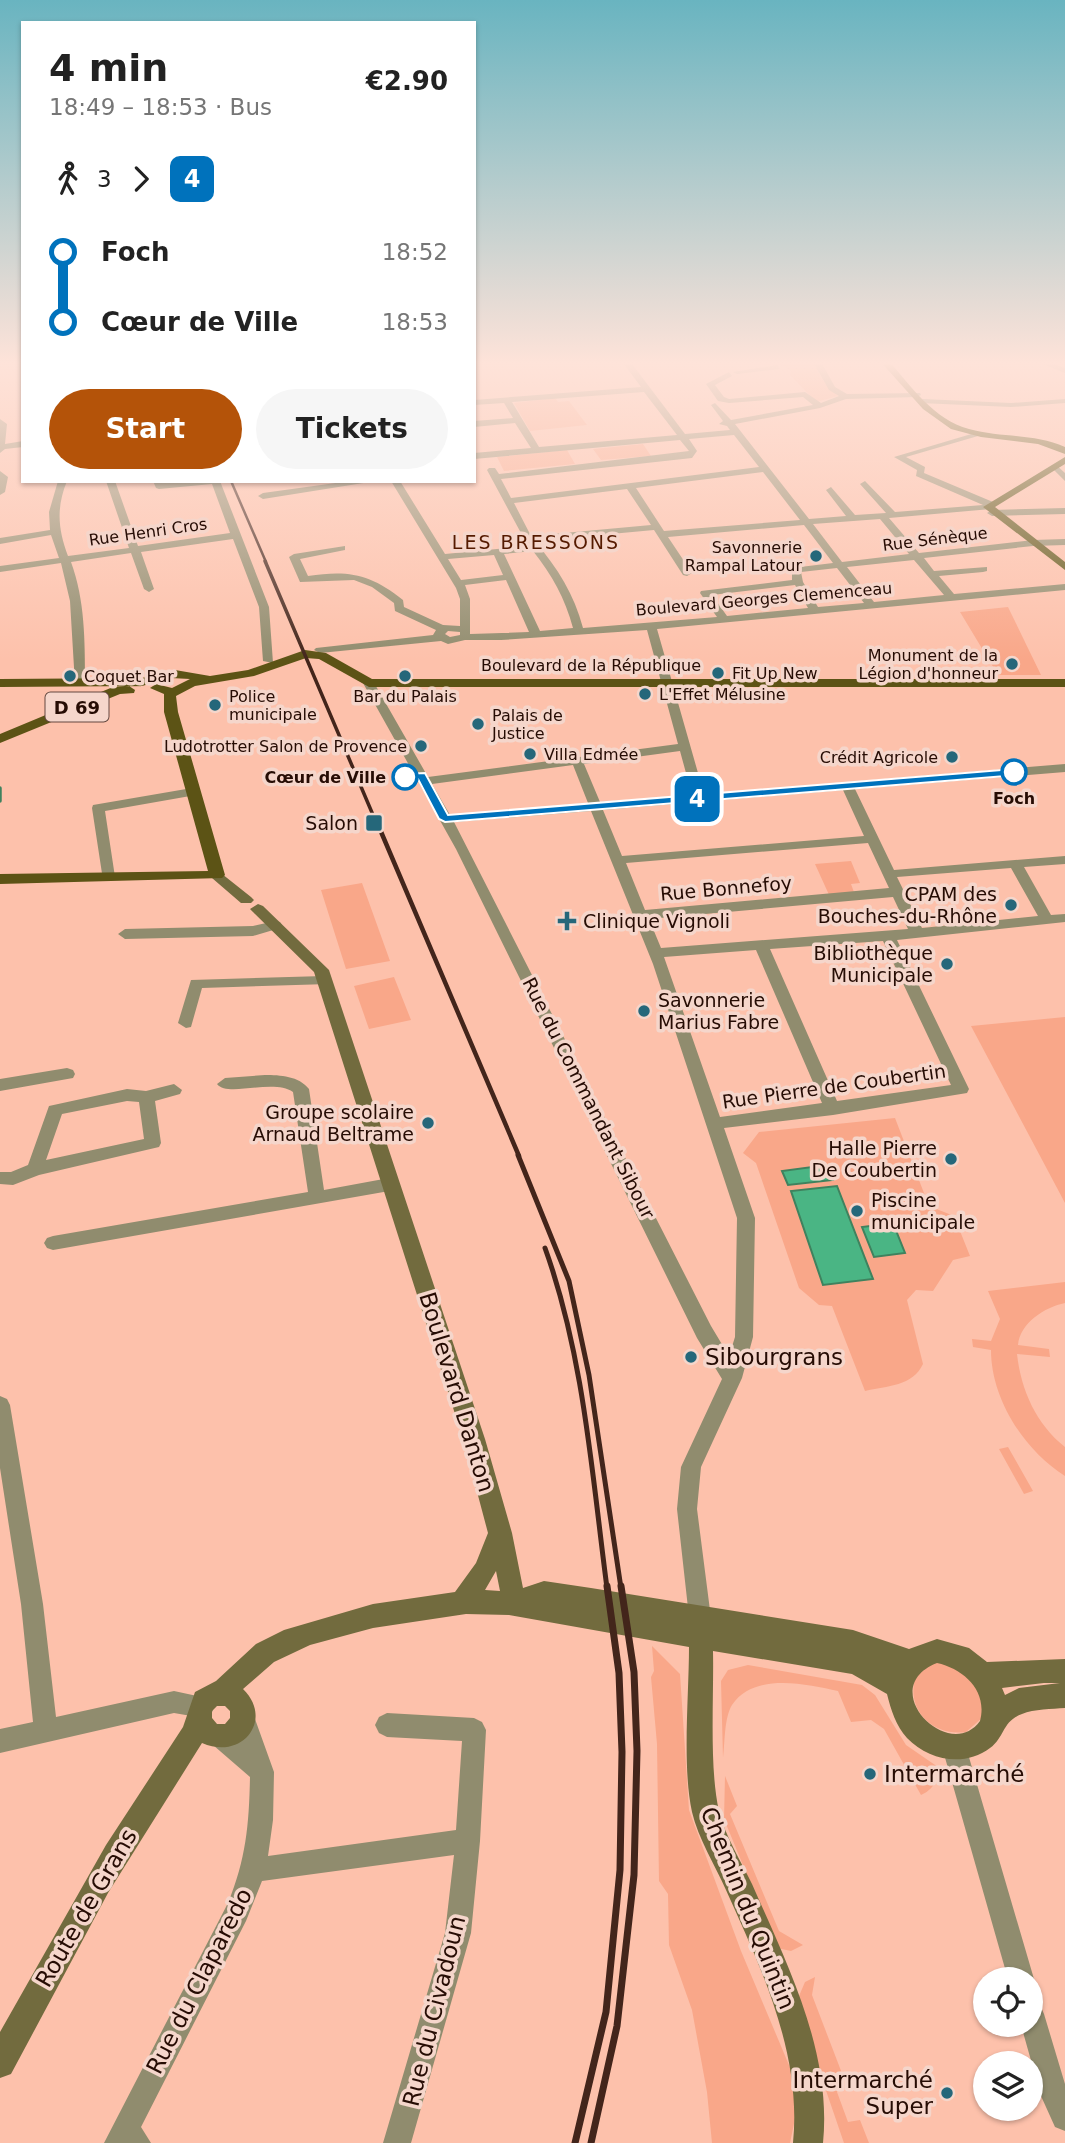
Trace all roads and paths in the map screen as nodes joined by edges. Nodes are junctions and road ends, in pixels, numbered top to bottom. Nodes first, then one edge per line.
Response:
1 (482, 460) edge
2 (665, 460) edge
3 (760, 460) edge
4 (904, 460) edge
5 (1059, 460) edge
6 (1055, 467) junction
7 (767, 469) junction
8 (0, 474) edge
9 (496, 477) junction
10 (1065, 478) edge
11 (62, 483) edge
12 (111, 483) edge
13 (158, 483) edge
14 (193, 483) edge
15 (216, 483) edge
16 (286, 483) edge
17 (357, 483) edge
18 (396, 483) edge
19 (865, 484) dead end
20 (630, 486) junction
21 (831, 490) dead end
22 (0, 492) edge
23 (290, 492) junction
24 (263, 496) dead end
25 (509, 501) junction
26 (990, 508) junction
27 (1065, 510) edge
28 (888, 516) junction
29 (854, 520) junction
30 (809, 524) junction
31 (660, 530) junction
32 (54, 533) junction
33 (238, 535) junction
34 (0, 541) edge
35 (1065, 542) edge
36 (1033, 543) junction
37 (531, 544) junction
38 (342, 548) dead end
39 (136, 551) junction
40 (498, 552) junction
41 (440, 556) junction
42 (918, 557) junction
43 (64, 561) junction
44 (841, 566) junction
45 (1065, 567) edge
46 (0, 569) edge
47 (984, 569) dead end
48 (687, 573) dead end
49 (932, 574) junction
50 (509, 577) junction
51 (458, 583) junction
52 (798, 583) junction
53 (1065, 587) edge
54 (149, 589) dead end
55 (952, 598) junction
56 (871, 606) junction
57 (815, 611) junction
58 (725, 620) junction
59 (651, 626) junction
60 (579, 631) junction
61 (452, 634) junction
62 (536, 634) junction
63 (372, 644) junction
64 (316, 652) junction
65 (335, 654) junction
66 (274, 660) junction
67 (344, 666) junction
68 (190, 681) junction
69 (79, 682) junction
70 (0, 683) edge
71 (369, 683) junction
72 (666, 683) junction
73 (1065, 683) edge
74 (156, 684) junction
75 (174, 692) junction
76 (0, 739) edge
77 (684, 747) junction
78 (577, 761) junction
79 (1065, 768) edge
80 (424, 781) junction
81 (847, 786) junction
82 (192, 792) junction
83 (699, 798) junction
84 (597, 807) junction
85 (445, 819) junction
86 (872, 839) junction
87 (619, 860) junction
88 (1065, 860) edge
89 (1016, 865) junction
90 (889, 874) junction
91 (217, 875) junction
92 (108, 877) junction
93 (0, 879) edge
94 (897, 892) junction
95 (641, 915) junction
96 (1065, 918) edge
97 (1047, 920) junction
98 (275, 925) junction
99 (917, 933) junction
100 (125, 934) dead end
101 (888, 936) junction
102 (760, 944) junction
103 (654, 953) junction
104 (324, 981) junction
105 (186, 1023) dead end
106 (67, 1074) dead end
107 (225, 1084) dead end
108 (0, 1085) edge
109 (174, 1090) dead end
110 (146, 1097) junction
111 (833, 1109) junction
112 (713, 1124) junction
113 (34, 1169) junction
114 (0, 1178) edge
115 (389, 1185) junction
116 (317, 1198) junction
117 (53, 1243) dead end
118 (732, 1378) junction
119 (0, 1405) edge
120 (500, 1533) junction
121 (514, 1603) junction
122 (461, 1604) junction
123 (701, 1628) junction
124 (910, 1662) junction
125 (1065, 1671) edge
126 (982, 1674) junction
127 (899, 1686) junction
128 (1065, 1695) edge
129 (220, 1716) junction
130 (995, 1716) junction
131 (387, 1725) dead end
132 (46, 1731) junction
133 (0, 1741) edge
134 (954, 1747) junction
135 (468, 1841) junction
136 (254, 1870) junction
137 (1018, 1967) edge
138 (1038, 2037) edge
139 (0, 2063) edge
140 (1065, 2117) edge
141 (127, 2139) edge
142 (813, 2139) edge
143 (397, 2143) edge

1 - 9 street
2 - 9 street
3 - 7 street
4 - 26 street
5 - 6 main road
6 - 10 street
6 - 26 main road
7 - 20 street
7 - 30 street
8 - 22 street
9 - 25 street
11 - 32 street
12 - 39 street
13 - 14 street
15 - 33 street
16 - 23 street
17 - 23 street
18 - 41 street
19 - 28 street
20 - 25 street
20 - 31 street
21 - 29 street
23 - 24 street
25 - 37 street
26 - 27 street
26 - 28 street
26 - 36 main road
28 - 29 street
28 - 42 street
29 - 30 street
30 - 31 street
30 - 44 street
31 - 37 street
31 - 48 street
32 - 34 street
32 - 43 street
33 - 39 street, Rue Henri Cros
33 - 66 street
35 - 36 street, Rue Sénèque
36 - 42 street, Rue Sénèque
36 - 45 main road
37 - 40 street
37 - 60 street
38 - 61 street
39 - 43 street, Rue Henri Cros
39 - 54 street
40 - 41 street
40 - 50 street
41 - 51 street
42 - 44 street, Rue Sénèque
42 - 49 street
43 - 46 street, Rue Henri Cros
43 - 69 street
44 - 52 street, Rue Sénèque
44 - 56 street
47 - 49 street
49 - 55 street
50 - 51 street
50 - 62 street
51 - 61 street
52 - 57 street
52 - 58 street
53 - 55 street, Boulevard Georges Clemenceau
55 - 56 street, Boulevard Georges Clemenceau
56 - 57 street, Boulevard Georges Clemenceau
57 - 58 street, Boulevard Georges Clemenceau
58 - 59 street, Boulevard Georges Clemenceau
59 - 60 street, Boulevard Georges Clemenceau
59 - 72 street
60 - 62 street, Boulevard Georges Clemenceau
61 - 62 street, Boulevard Georges Clemenceau
61 - 63 street, Boulevard Georges Clemenceau
63 - 64 street, Boulevard Georges Clemenceau
63 - 65 street, Boulevard Georges Clemenceau
64 - 65 main road
64 - 66 main road
64 - 67 main road
65 - 67 main road
66 - 68 main road
67 - 71 main road
68 - 74 main road
68 - 75 main road
69 - 70 main road
69 - 74 main road
71 - 72 main road, Boulevard de la République
71 - 80 street, Rue du Commandant Sibour
72 - 73 main road, Boulevard de la République
72 - 77 street
74 - 75 main road
74 - 76 main road, D 69
75 - 82 main road
77 - 78 street
77 - 83 street
78 - 80 street
78 - 84 street
79 - 81 street
80 - 85 street, Rue du Commandant Sibour
81 - 83 street
81 - 86 street
82 - 91 main road
82 - 92 street
83 - 84 street
84 - 85 street
84 - 87 street
85 - 118 street, Rue du Commandant Sibour
86 - 87 street
86 - 90 street
87 - 95 street
88 - 89 street
89 - 90 street
89 - 97 street
90 - 94 street
91 - 92 main road
91 - 98 main road, Boulevard Danton
92 - 93 main road
94 - 95 street, Rue Bonnefoy
94 - 99 street
95 - 103 street
96 - 97 street
97 - 99 street
98 - 100 street
98 - 104 main road, Boulevard Danton
99 - 101 street
101 - 102 street
101 - 111 street, Rue Pierre de Coubertin
102 - 103 street
102 - 111 street
103 - 112 street
104 - 105 street
104 - 115 main road, Boulevard Danton
106 - 108 street
107 - 116 street
109 - 110 street
110 - 113 street
110 - 113 street
111 - 112 street, Rue Pierre de Coubertin
112 - 118 street
113 - 114 street
115 - 116 street
115 - 120 main road, Boulevard Danton
116 - 117 street
118 - 123 street
119 - 132 street
120 - 121 main road, Boulevard Danton
120 - 122 main road
121 - 122 main road
121 - 123 main road
122 - 129 main road
123 - 124 main road
123 - 127 main road
123 - 142 main road, Chemin du Quintin
124 - 126 main road
124 - 127 main road
125 - 126 main road
126 - 130 main road
127 - 134 main road
128 - 130 main road
129 - 132 street
129 - 136 street, Rue du Claparedo
129 - 139 main road, Route de Grans
130 - 134 main road
131 - 135 street, Rue du Civadoun
132 - 133 street
134 - 137 street
135 - 136 street
135 - 143 street, Rue du Civadoun
136 - 141 street, Rue du Claparedo
138 - 140 street

